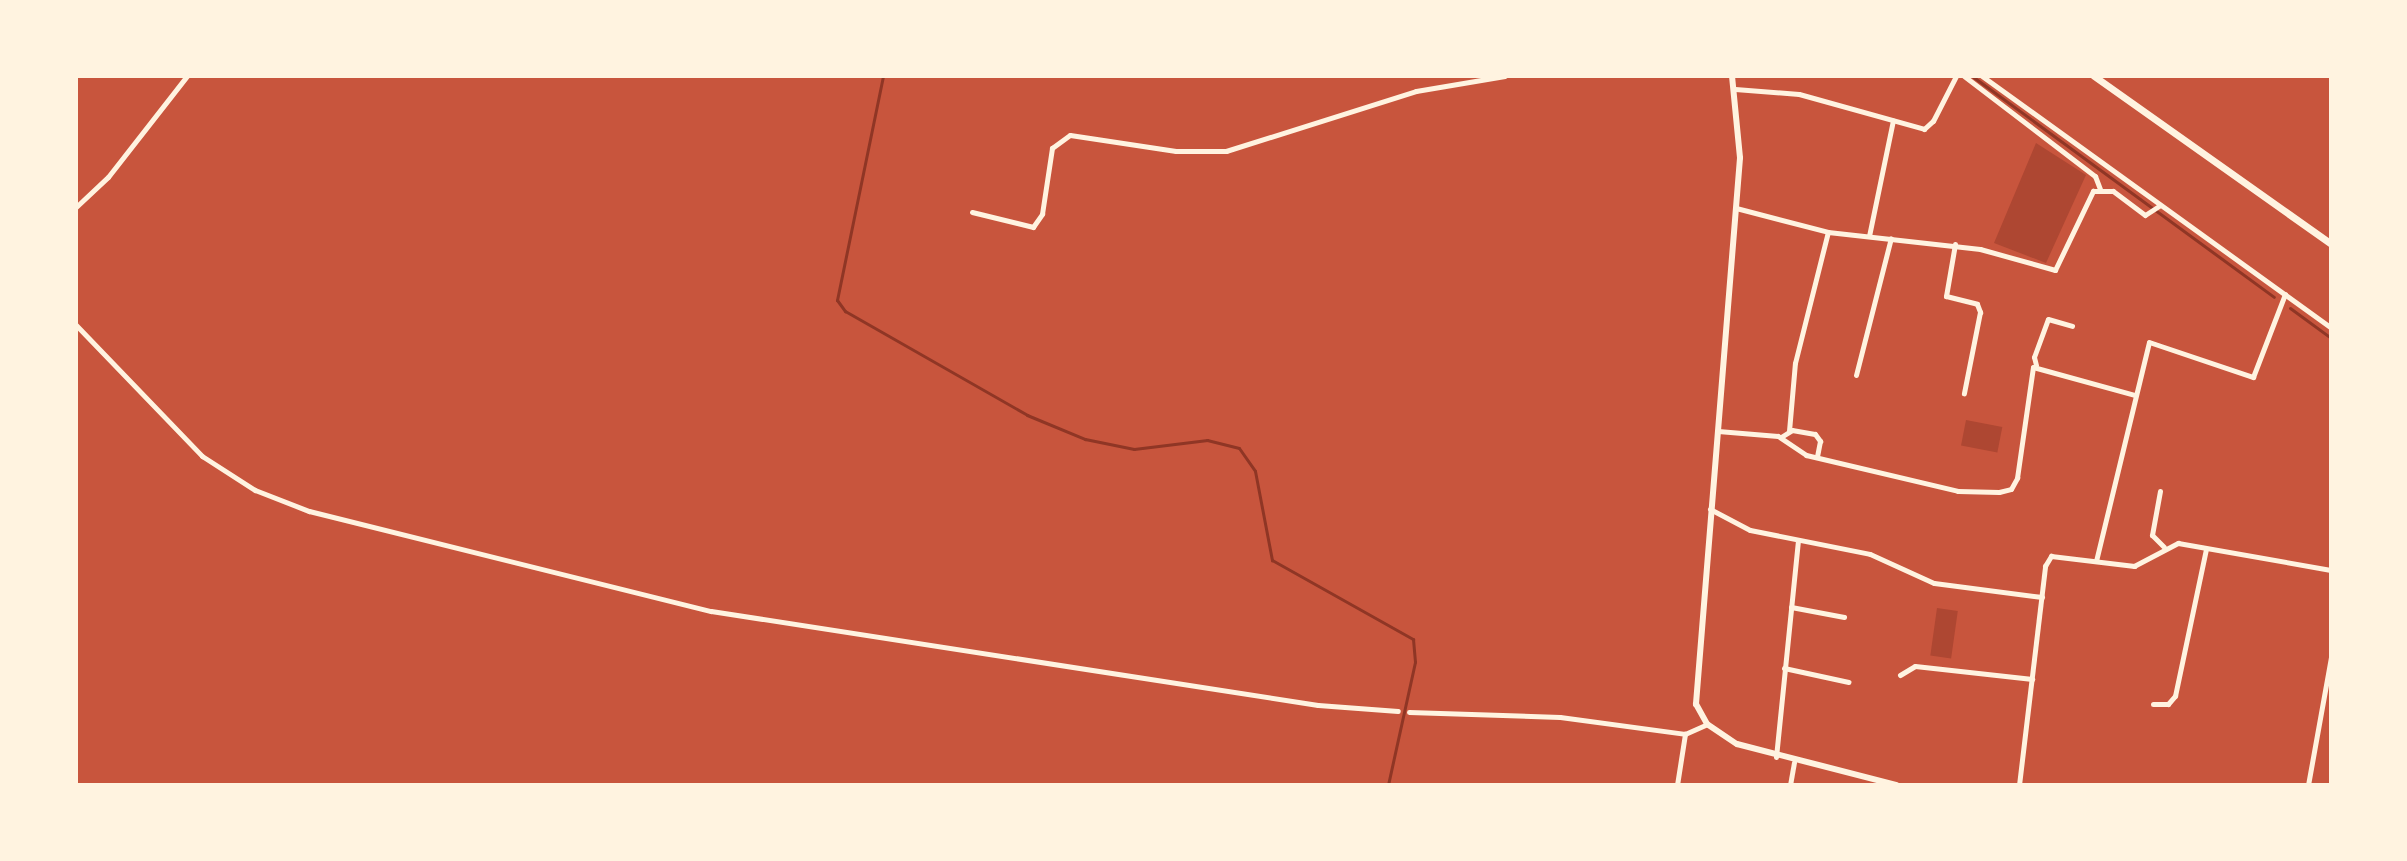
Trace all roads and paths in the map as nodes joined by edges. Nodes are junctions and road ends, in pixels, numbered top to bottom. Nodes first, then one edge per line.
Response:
1 (187, 76) edge
2 (1505, 76) edge
3 (1732, 76) edge
4 (1956, 76) edge
5 (1964, 76) edge
6 (1982, 76) edge
7 (2094, 76) edge
8 (1735, 89) junction
9 (1893, 120) junction
10 (2100, 189) junction
11 (2158, 206) junction
12 (76, 207) edge
13 (1736, 208) junction
14 (972, 212) dead end
15 (1828, 232) junction
16 (1869, 236) junction
17 (1891, 238) junction
18 (1955, 244) junction
19 (2331, 244) edge
20 (2285, 294) junction
21 (76, 325) edge
22 (2072, 326) dead end
23 (2331, 328) edge
24 (2036, 365) junction
25 (1856, 375) dead end
26 (1964, 393) dead end
27 (2135, 395) junction
28 (1718, 431) junction
29 (1789, 431) junction
30 (1781, 437) junction
31 (1817, 457) junction
32 (2160, 491) dead end
33 (1709, 509) junction
34 (1798, 540) junction
35 (2164, 547) junction
36 (2206, 549) junction
37 (2096, 561) junction
38 (2331, 570) edge
39 (2042, 597) junction
40 (1791, 607) junction
41 (1844, 617) dead end
42 (2331, 657) edge
43 (1784, 668) junction
44 (1900, 675) dead end
45 (2032, 679) junction
46 (1848, 682) dead end
47 (2153, 704) dead end
48 (1398, 711) dead end
49 (1409, 712) dead end
50 (1707, 724) junction
51 (1685, 734) junction
52 (1776, 757) junction
53 (1794, 762) junction
54 (1677, 785) edge
55 (1790, 785) edge
56 (1897, 785) edge
57 (2019, 785) edge
58 (2153, 785) edge
59 (2159, 785) edge
60 (2308, 785) edge

1 - 12 street
2 - 14 street
3 - 8 street
4 - 9 street
5 - 10 street
6 - 11 street
7 - 19 main road
8 - 9 street
8 - 13 street
9 - 16 street
10 - 11 street
10 - 18 street
11 - 20 street
13 - 15 street
13 - 28 street
15 - 16 street
15 - 29 street
16 - 17 street
17 - 18 street
17 - 25 street
18 - 26 street
20 - 23 street
20 - 27 street
21 - 48 street
22 - 24 street
24 - 27 street
24 - 31 street
27 - 37 street
28 - 30 street
28 - 33 street
29 - 30 street
29 - 31 street
30 - 31 street
32 - 35 street
33 - 34 street
33 - 50 street
34 - 39 street
34 - 40 street
35 - 36 street
35 - 37 street
36 - 38 street
36 - 47 street
37 - 39 street
39 - 45 street
40 - 41 street
40 - 43 street
42 - 60 street
43 - 46 street
43 - 52 street
44 - 45 street
45 - 57 street
49 - 51 street
50 - 51 street
50 - 52 street
51 - 54 street
52 - 53 street
53 - 55 street
53 - 56 street
58 - 59 street

